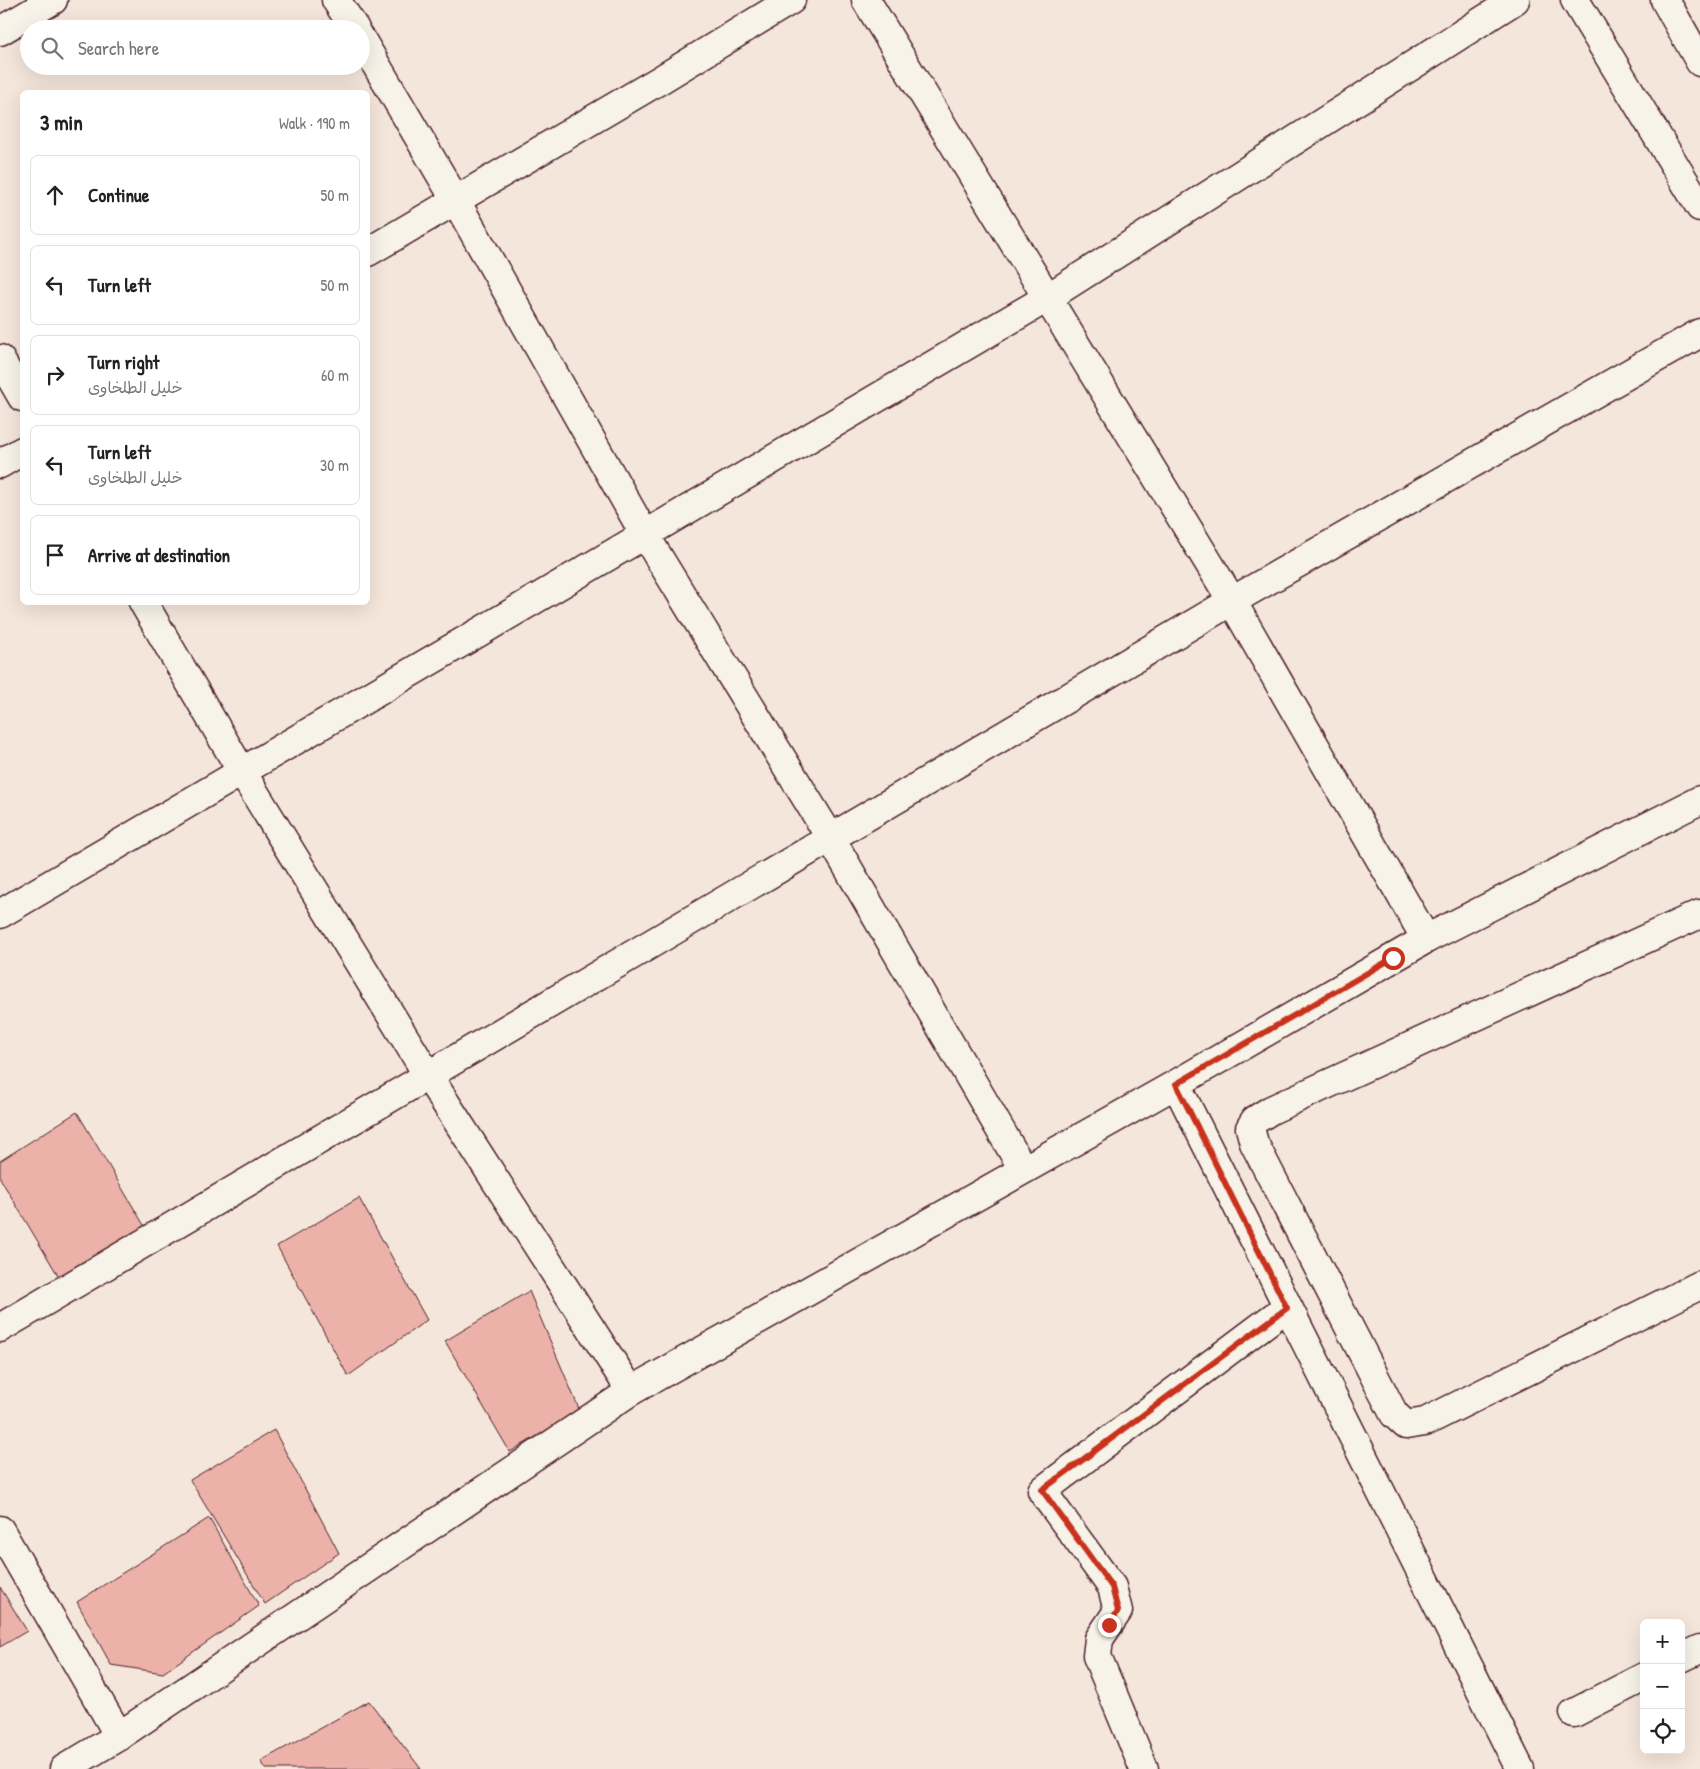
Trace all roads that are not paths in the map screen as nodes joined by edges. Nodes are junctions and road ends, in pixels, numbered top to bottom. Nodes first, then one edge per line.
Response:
1 (53, 0) edge
2 (336, 0) edge
3 (791, 0) edge
4 (866, 0) edge
5 (1515, 0) edge
6 (1576, 0) edge
7 (1664, 0) edge
8 (349, 20) edge
9 (0, 31) edge
10 (370, 54) edge
11 (1700, 62) edge
12 (456, 201) junction
13 (1700, 207) edge
14 (370, 251) edge
15 (1047, 298) junction
16 (1700, 333) edge
17 (0, 359) edge
18 (20, 394) edge
19 (20, 452) edge
20 (0, 464) edge
21 (645, 535) junction
22 (1232, 600) junction
23 (145, 605) edge
24 (242, 772) junction
25 (1700, 800) edge
26 (830, 837) junction
27 (0, 914) edge
28 (1700, 914) edge
29 (1426, 939) junction
30 (427, 1074) junction
31 (1176, 1084) junction
32 (1023, 1168) junction
33 (1700, 1284) edge
34 (1287, 1308) junction
35 (0, 1328) edge
36 (631, 1391) junction
37 (0, 1530) edge
38 (1700, 1649) edge
39 (1685, 1656) edge
40 (1640, 1679) edge
41 (1574, 1713) dead end
42 (119, 1736) junction
43 (64, 1769) edge
44 (1144, 1769) edge
45 (1520, 1769) edge

1 - 9 street
2 - 8 street
3 - 12 street
4 - 15 street
5 - 15 street
6 - 13 street
7 - 11 street
10 - 12 street
12 - 14 street
12 - 21 street
15 - 21 street
15 - 22 street
16 - 22 street
17 - 18 street
19 - 20 street
21 - 24 street
21 - 26 street
22 - 26 street
22 - 29 street
23 - 24 street
24 - 27 street
24 - 30 street
25 - 29 street
26 - 30 street
26 - 32 street
28 - 33 street
29 - 31 street
30 - 35 street
30 - 36 street
31 - 32 street
31 - 34 street
32 - 36 street
34 - 44 street
34 - 45 street
36 - 42 street
37 - 42 street
38 - 39 street
40 - 41 street
42 - 43 street

